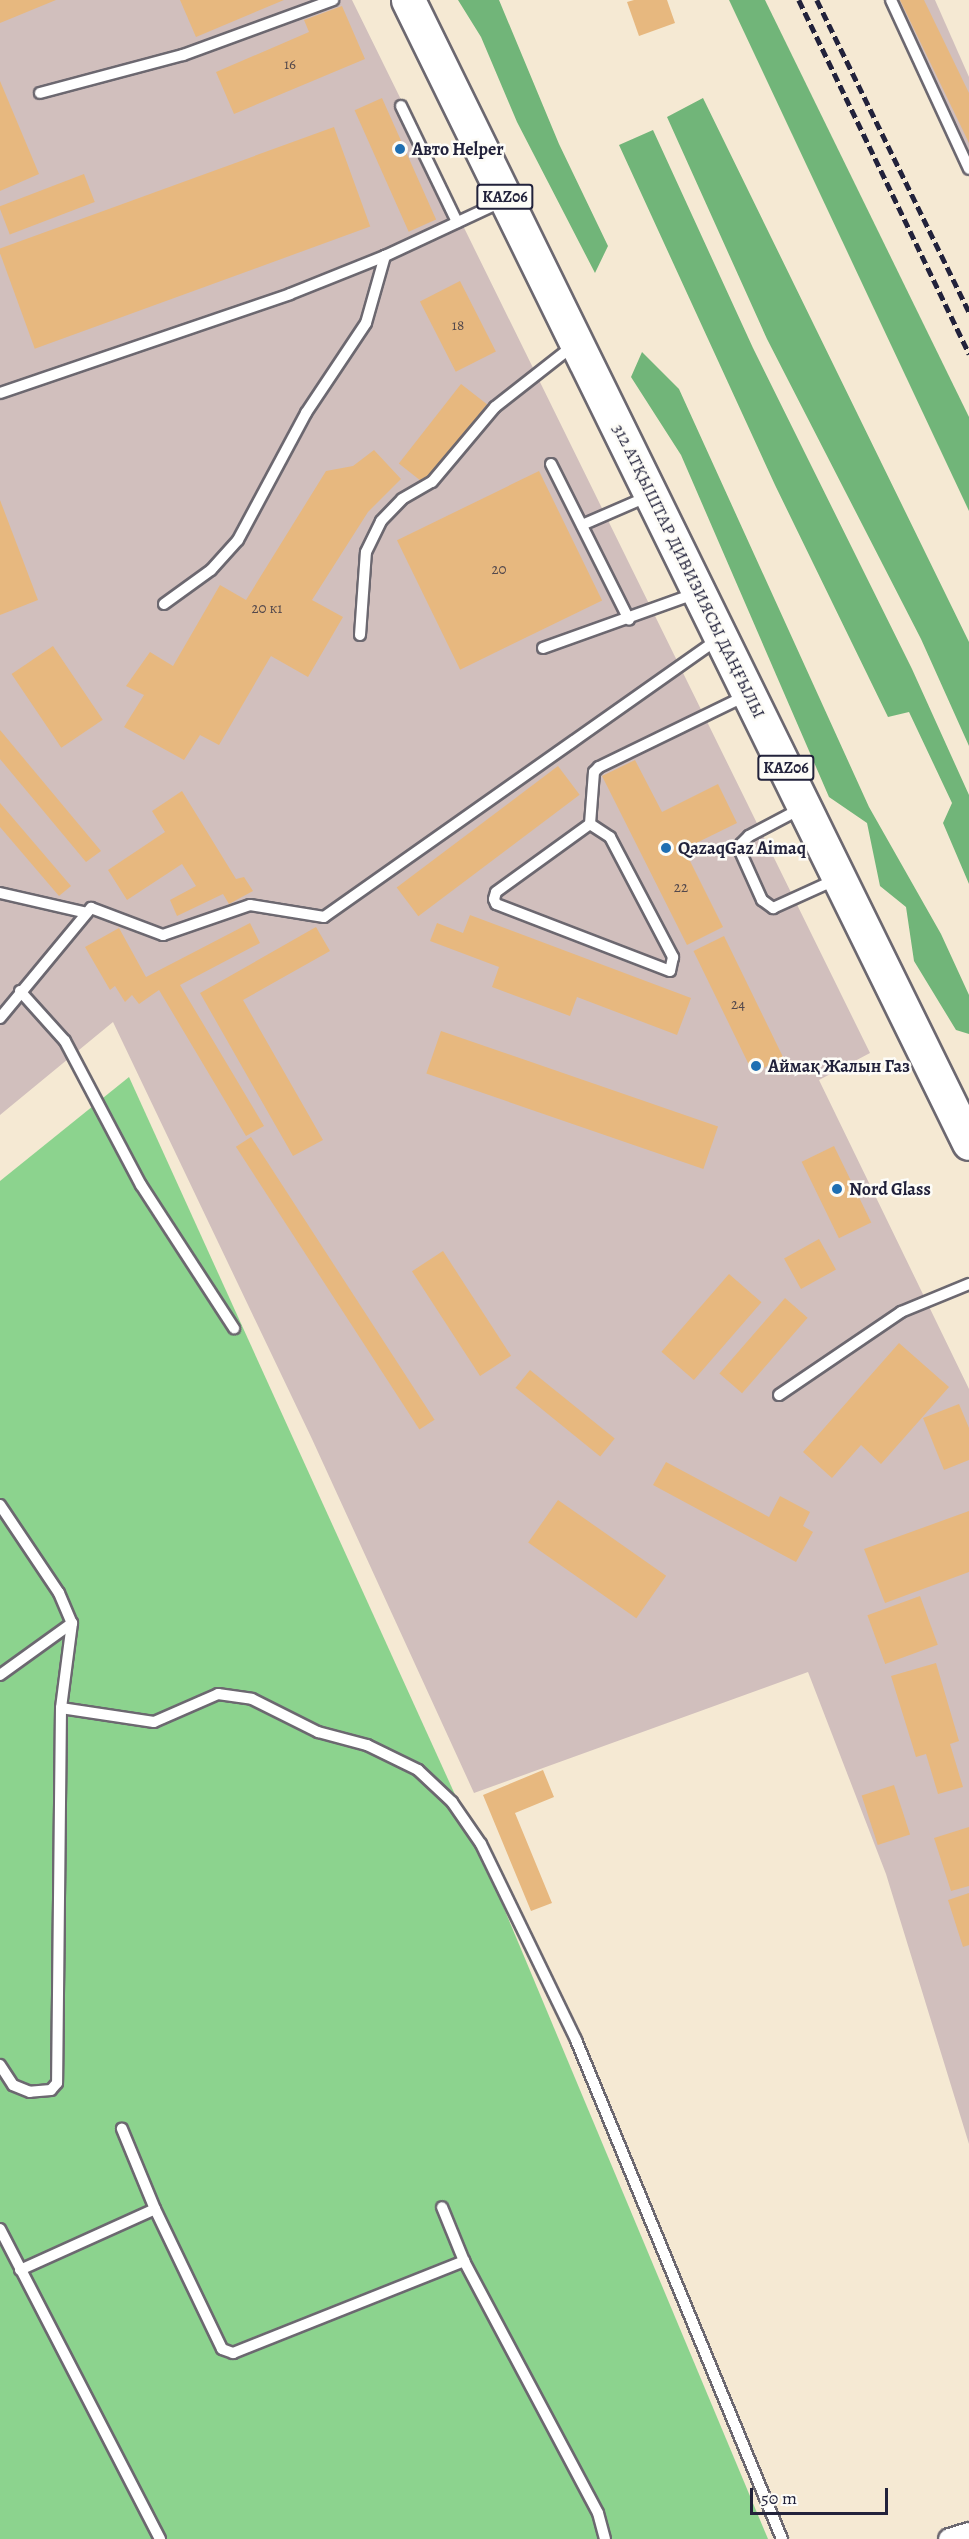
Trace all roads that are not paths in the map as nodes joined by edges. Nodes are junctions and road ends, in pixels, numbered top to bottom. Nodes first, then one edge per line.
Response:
1 (333, 0) edge
2 (408, 0) edge
3 (891, 0) edge
4 (40, 93) dead end
5 (400, 106) dead end
6 (969, 169) edge
7 (506, 200) junction
8 (457, 222) junction
9 (385, 256) junction
10 (577, 343) junction
11 (0, 393) edge
12 (551, 464) dead end
13 (652, 494) junction
14 (582, 525) junction
15 (700, 591) junction
16 (164, 604) dead end
17 (630, 620) junction
18 (360, 635) dead end
19 (722, 636) junction
20 (543, 648) dead end
21 (750, 694) junction
22 (805, 807) junction
23 (590, 824) junction
24 (840, 878) junction
25 (0, 893) edge
26 (87, 913) junction
27 (20, 991) junction
28 (0, 1018) edge
29 (969, 1143) edge
30 (969, 1284) edge
31 (234, 1329) dead end
32 (779, 1395) dead end
33 (0, 1506) edge
34 (72, 1623) junction
35 (0, 1674) edge
36 (61, 1708) junction
37 (0, 2065) edge
38 (122, 2129) dead end
39 (442, 2207) dead end
40 (154, 2209) junction
41 (0, 2229) edge
42 (464, 2261) junction
43 (20, 2270) junction
44 (969, 2533) edge
45 (160, 2539) edge
46 (605, 2539) edge
47 (782, 2539) edge
48 (949, 2539) edge

1 - 4 lane
2 - 7 highway, 312 АТҚЫШТАР ДИВИЗИЯСЫ ДАҢҒЫЛЫ / KАZ06
3 - 6 lane
5 - 8 lane
7 - 8 lane
7 - 10 highway, 312 АТҚЫШТАР ДИВИЗИЯСЫ ДАҢҒЫЛЫ / KАZ06
8 - 9 lane
9 - 11 lane
9 - 16 lane
10 - 13 highway, 312 АТҚЫШТАР ДИВИЗИЯСЫ ДАҢҒЫЛЫ / KАZ06
10 - 18 lane
12 - 14 lane
13 - 14 lane
13 - 15 highway, 312 АТҚЫШТАР ДИВИЗИЯСЫ ДАҢҒЫЛЫ / KАZ06
14 - 17 lane
15 - 17 lane
15 - 19 highway, 312 АТҚЫШТАР ДИВИЗИЯСЫ ДАҢҒЫЛЫ / KАZ06
17 - 20 lane
19 - 21 highway, 312 АТҚЫШТАР ДИВИЗИЯСЫ ДАҢҒЫЛЫ / KАZ06
19 - 26 lane
21 - 22 highway, 312 АТҚЫШТАР ДИВИЗИЯСЫ ДАҢҒЫЛЫ / KАZ06
21 - 23 lane
22 - 24 highway, 312 АТҚЫШТАР ДИВИЗИЯСЫ ДАҢҒЫЛЫ / KАZ06
22 - 24 lane
23 - 23 lane
24 - 29 highway, 312 АТҚЫШТАР ДИВИЗИЯСЫ ДАҢҒЫЛЫ / KАZ06
25 - 26 lane
26 - 27 lane
27 - 28 lane
27 - 31 lane
30 - 32 lane
33 - 34 lane
34 - 35 lane
34 - 36 lane
36 - 37 lane
36 - 47 lane
38 - 40 lane
39 - 42 lane
40 - 42 lane
40 - 43 lane
41 - 43 lane
42 - 46 lane
43 - 45 lane
44 - 48 street

